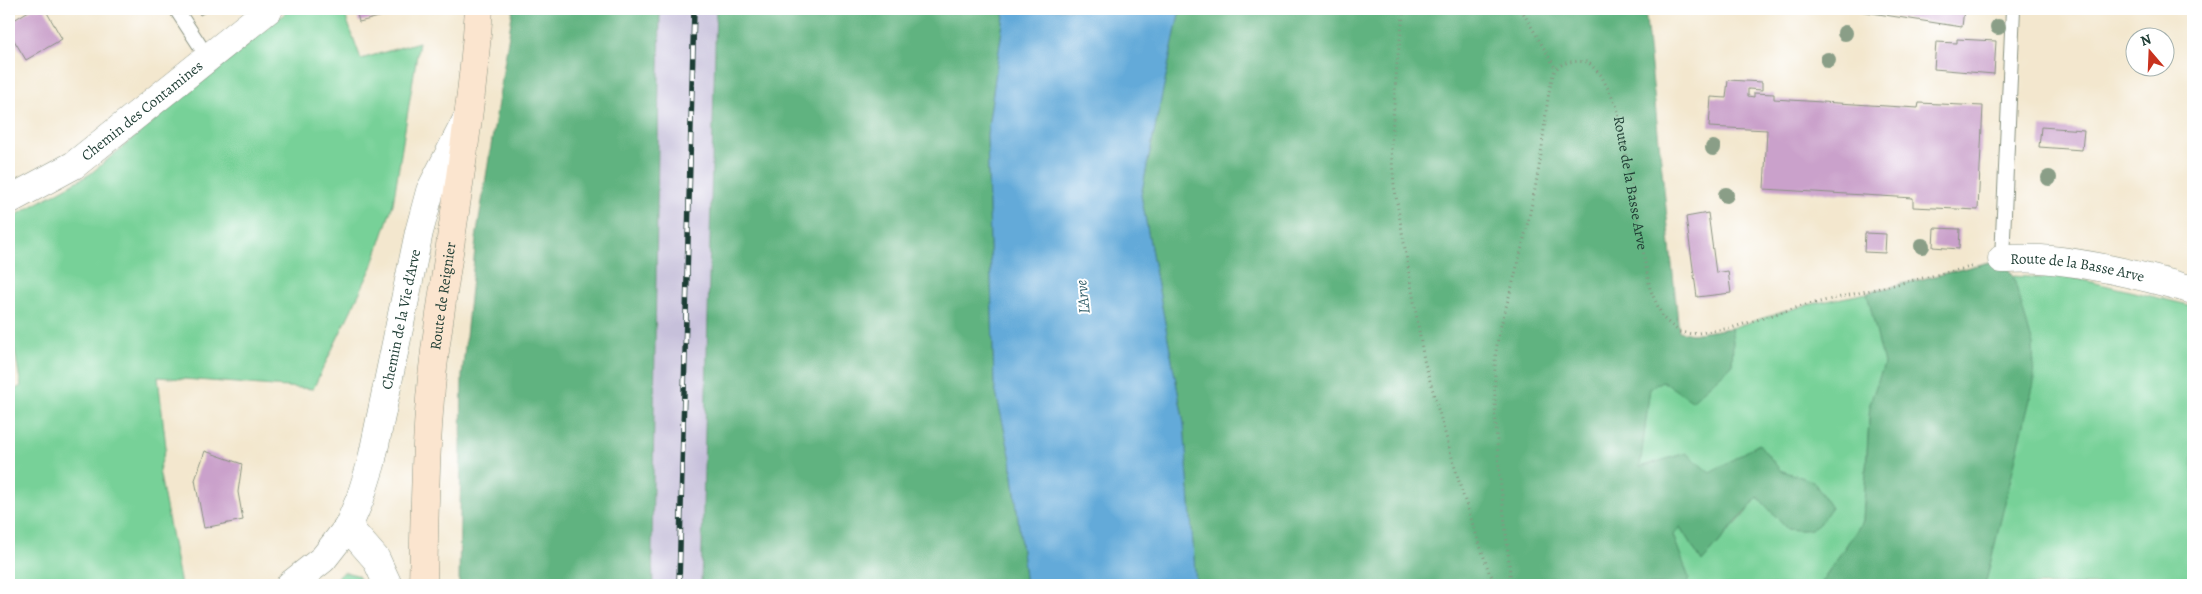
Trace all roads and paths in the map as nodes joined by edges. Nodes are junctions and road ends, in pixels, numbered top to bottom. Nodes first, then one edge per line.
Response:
1 (176, 9) edge
2 (269, 9) edge
3 (479, 9) edge
4 (1404, 9) edge
5 (1521, 9) edge
6 (2013, 9) edge
7 (208, 58) junction
8 (1556, 69) junction
9 (468, 117) junction
10 (9, 200) edge
11 (2002, 259) junction
12 (2193, 290) edge
13 (348, 527) junction
14 (290, 585) edge
15 (388, 585) edge
16 (423, 585) edge
17 (1498, 585) edge
18 (1511, 585) edge

1 - 7 lane
2 - 7 street, Chemin des Contamines
3 - 9 main road, Route de Reignier
4 - 17 path
5 - 8 path
6 - 11 lane
7 - 10 street, Chemin des Contamines
8 - 11 path, Route de la Basse Arve
8 - 18 path
9 - 13 street, Chemin de la Vie d'Arve
9 - 16 main road, Route de Reignier
11 - 12 street, Route de la Basse Arve
13 - 14 street, Chemin de la Vie d'Arve
13 - 15 street

